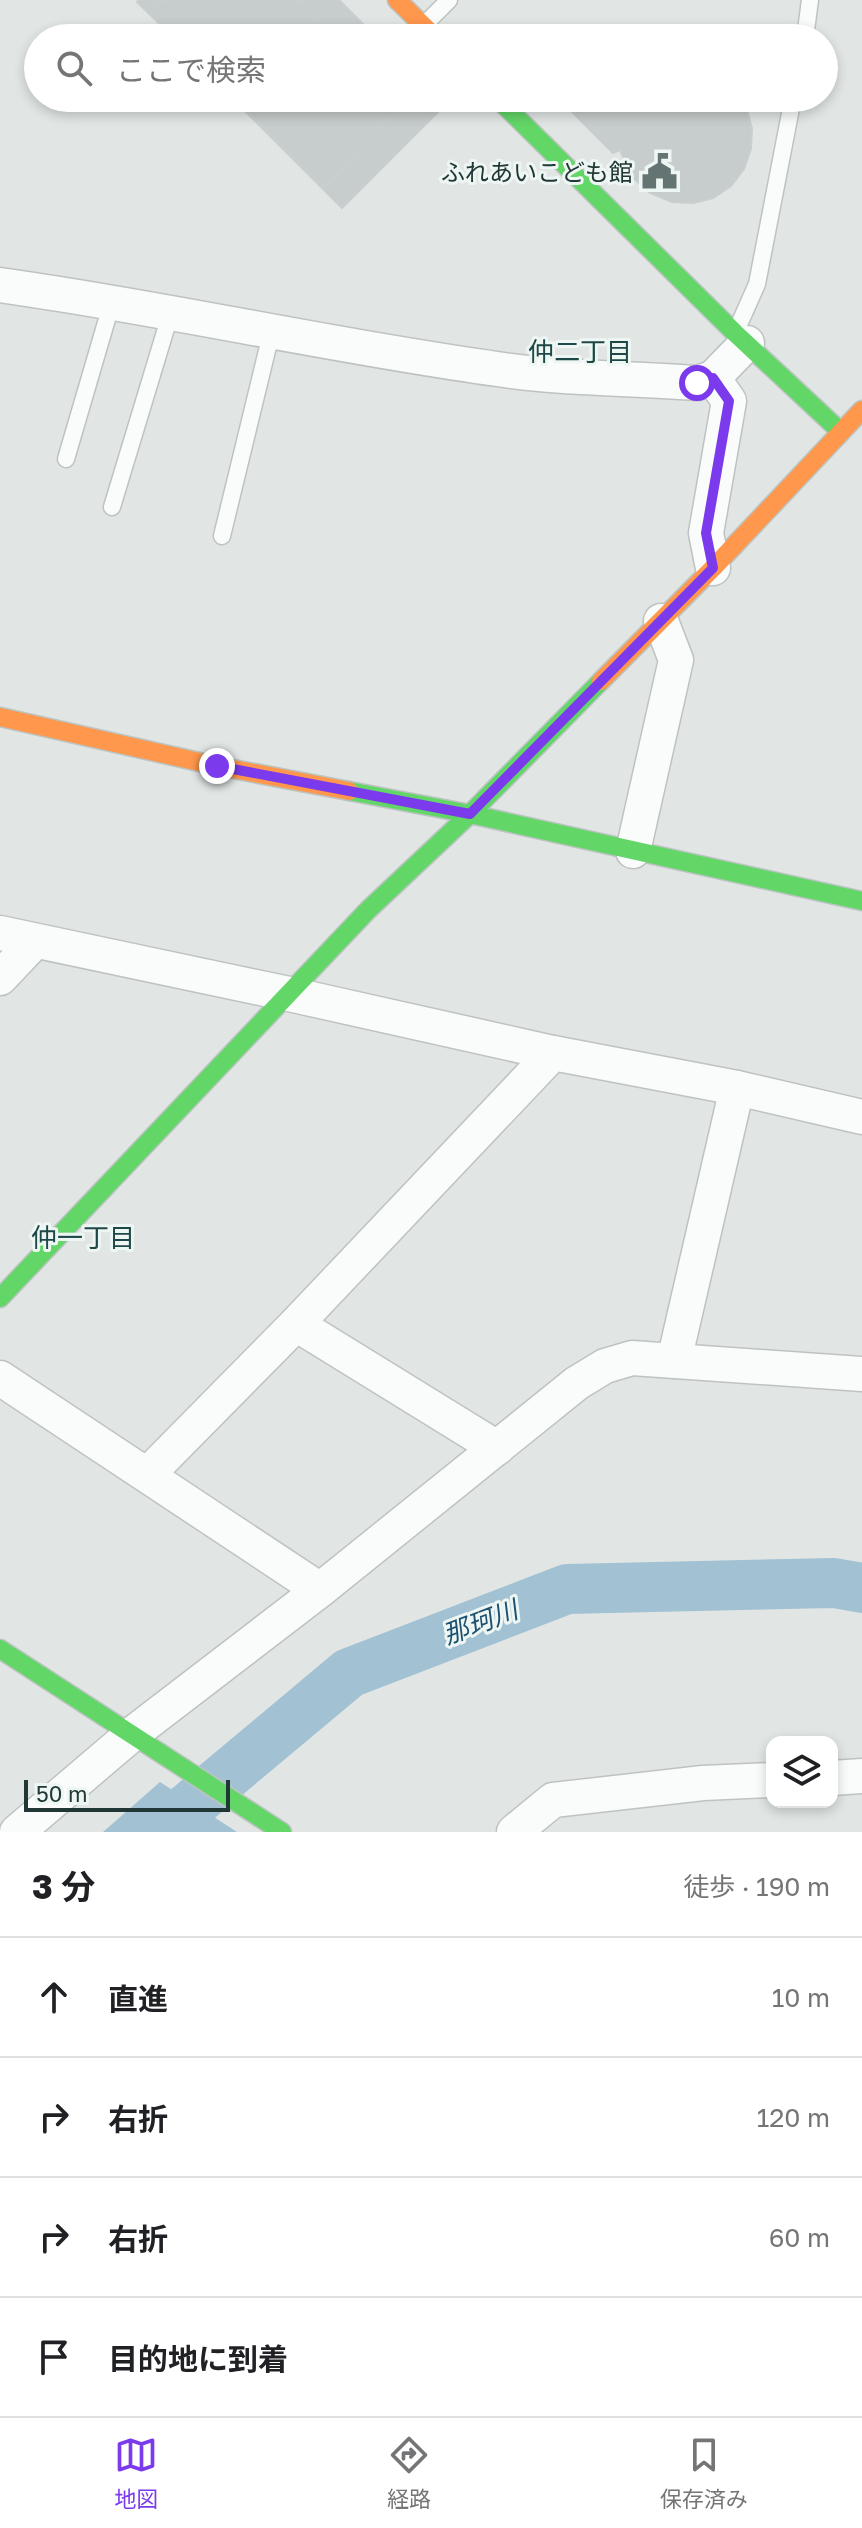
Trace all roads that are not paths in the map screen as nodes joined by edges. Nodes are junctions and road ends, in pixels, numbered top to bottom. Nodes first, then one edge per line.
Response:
1 (397, 0) edge
2 (449, 0) edge
3 (810, 0) edge
4 (422, 24) edge
5 (435, 24) edge
6 (807, 24) edge
7 (511, 112) edge
8 (790, 112) edge
9 (0, 285) edge
10 (112, 302) junction
11 (171, 312) junction
12 (272, 330) junction
13 (741, 338) junction
14 (713, 378) junction
15 (862, 410) edge
16 (841, 432) junction
17 (66, 459) dead end
18 (112, 507) dead end
19 (222, 536) dead end
20 (713, 568) junction
21 (661, 621) junction
22 (0, 717) edge
23 (470, 814) junction
24 (633, 851) junction
25 (862, 901) edge
26 (0, 933) edge
27 (35, 941) junction
28 (0, 978) edge
29 (289, 994) junction
30 (553, 1053) junction
31 (737, 1088) junction
32 (862, 1117) edge
33 (0, 1298) edge
34 (296, 1324) junction
35 (674, 1361) junction
36 (862, 1374) edge
37 (0, 1378) edge
38 (497, 1448) junction
39 (148, 1474) junction
40 (320, 1590) junction
41 (0, 1649) edge
42 (141, 1740) junction
43 (862, 1776) edge
44 (838, 1778) edge
45 (766, 1780) edge
46 (17, 1832) edge
47 (282, 1832) edge
48 (514, 1832) edge

1 - 4 street
2 - 5 lane
3 - 6 lane
7 - 13 street
8 - 13 lane
9 - 10 street
10 - 11 street
10 - 17 lane
11 - 12 street
11 - 18 lane
12 - 14 street
12 - 19 lane
13 - 14 street
13 - 16 street
14 - 20 street
15 - 16 street
16 - 20 street
20 - 21 street
21 - 23 street
21 - 24 street
22 - 23 street
23 - 24 street
23 - 29 street
24 - 25 street
26 - 27 street
27 - 28 street
27 - 29 street
29 - 30 street
29 - 33 street
30 - 31 street
30 - 34 street
31 - 32 street
31 - 35 street
34 - 38 street
34 - 39 street
35 - 36 street
35 - 38 street
37 - 39 street
38 - 40 street
39 - 40 street
40 - 42 street
41 - 42 street
42 - 46 street
42 - 47 street
43 - 44 street
45 - 48 street

